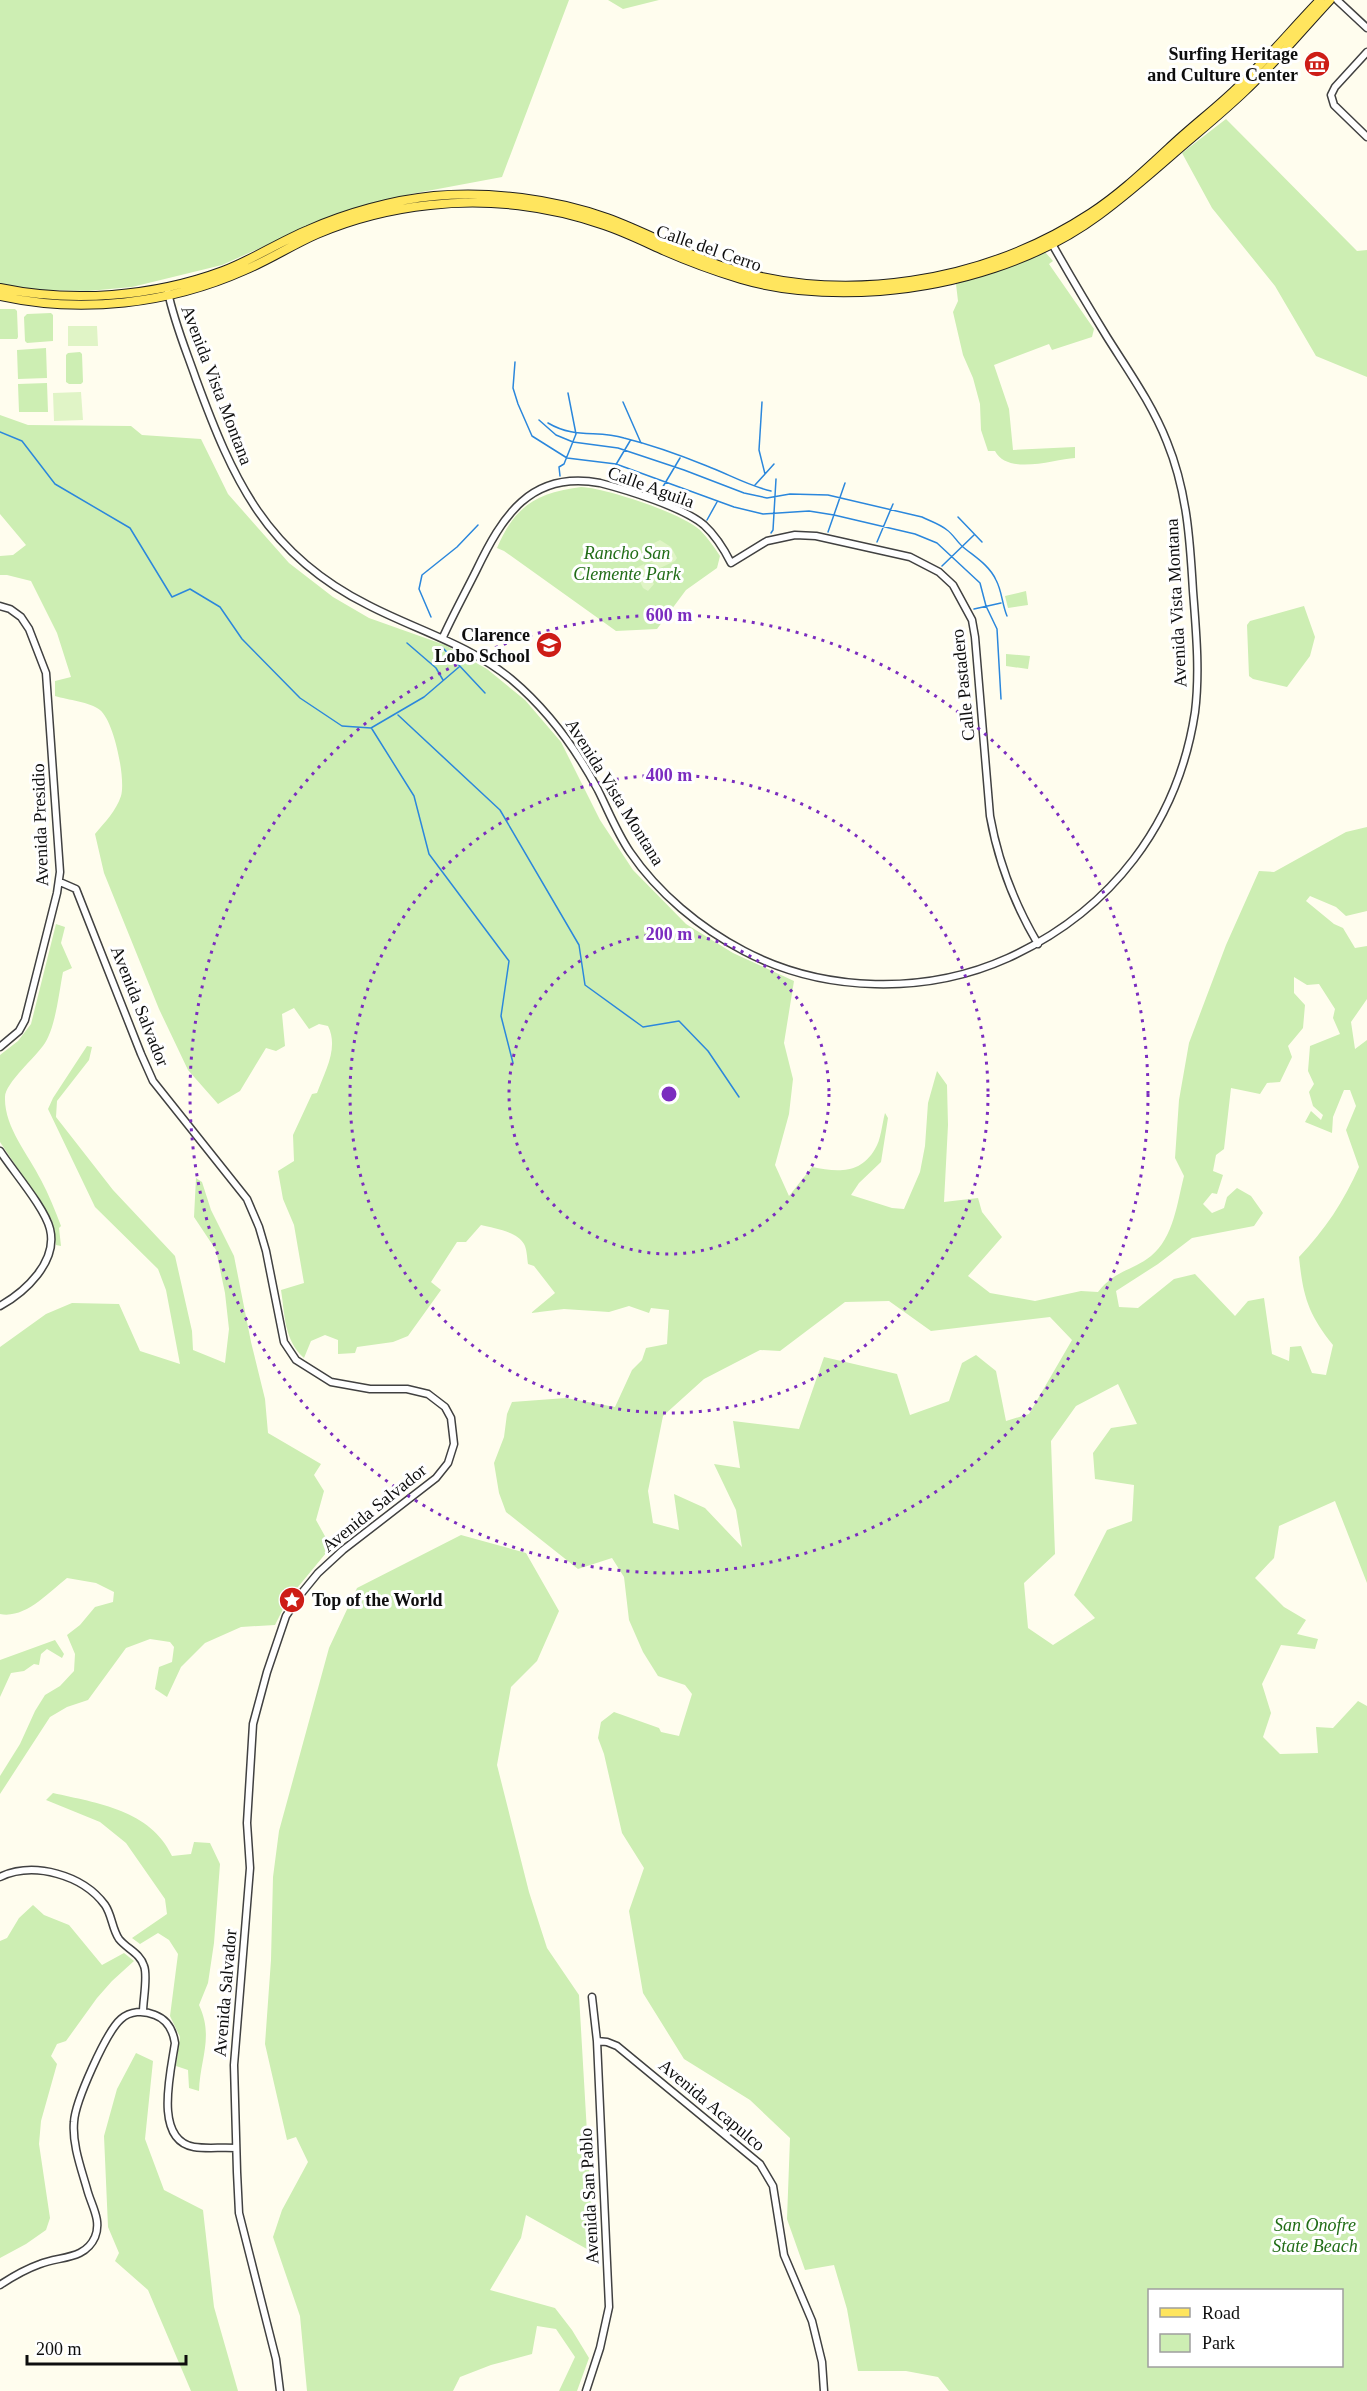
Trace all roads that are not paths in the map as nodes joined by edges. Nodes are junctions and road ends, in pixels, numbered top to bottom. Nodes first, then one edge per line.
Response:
1 (1320, 0) edge
2 (1330, 0) edge
3 (1336, 0) edge
4 (1367, 28) edge
5 (1367, 52) edge
6 (1367, 137) edge
7 (1051, 241) junction
8 (0, 288) edge
9 (167, 291) junction
10 (0, 296) edge
11 (731, 563) joint
12 (0, 606) edge
13 (443, 637) junction
14 (60, 882) junction
15 (1038, 944) junction
16 (0, 1047) edge
17 (0, 1151) edge
18 (0, 1306) edge
19 (0, 1877) edge
20 (592, 1997) dead end
21 (143, 2012) junction
22 (597, 2041) junction
23 (236, 2148) junction
24 (0, 2285) edge
25 (280, 2391) edge
26 (586, 2391) edge
27 (824, 2391) edge

1 - 7 main road, Calle del Cerro
2 - 7 main road, Calle del Cerro
3 - 4 street
5 - 6 street
7 - 9 main road, Calle del Cerro
7 - 15 street, Avenida Vista Montana
8 - 9 main road, Calle del Cerro
9 - 10 main road, Calle del Cerro
9 - 13 street, Avenida Vista Montana
11 - 13 street, Calle Aguila
11 - 15 street, Calle Pastadero
12 - 14 street, Avenida Presidio
13 - 15 street, Avenida Vista Montana
14 - 16 street, Avenida Presidio
14 - 23 street, Avenida Salvador
17 - 18 street
19 - 21 street
20 - 22 street, Avenida San Pablo
21 - 23 street
21 - 24 street
22 - 26 street, Avenida San Pablo
22 - 27 street, Avenida Acapulco
23 - 25 street, Avenida Salvador

